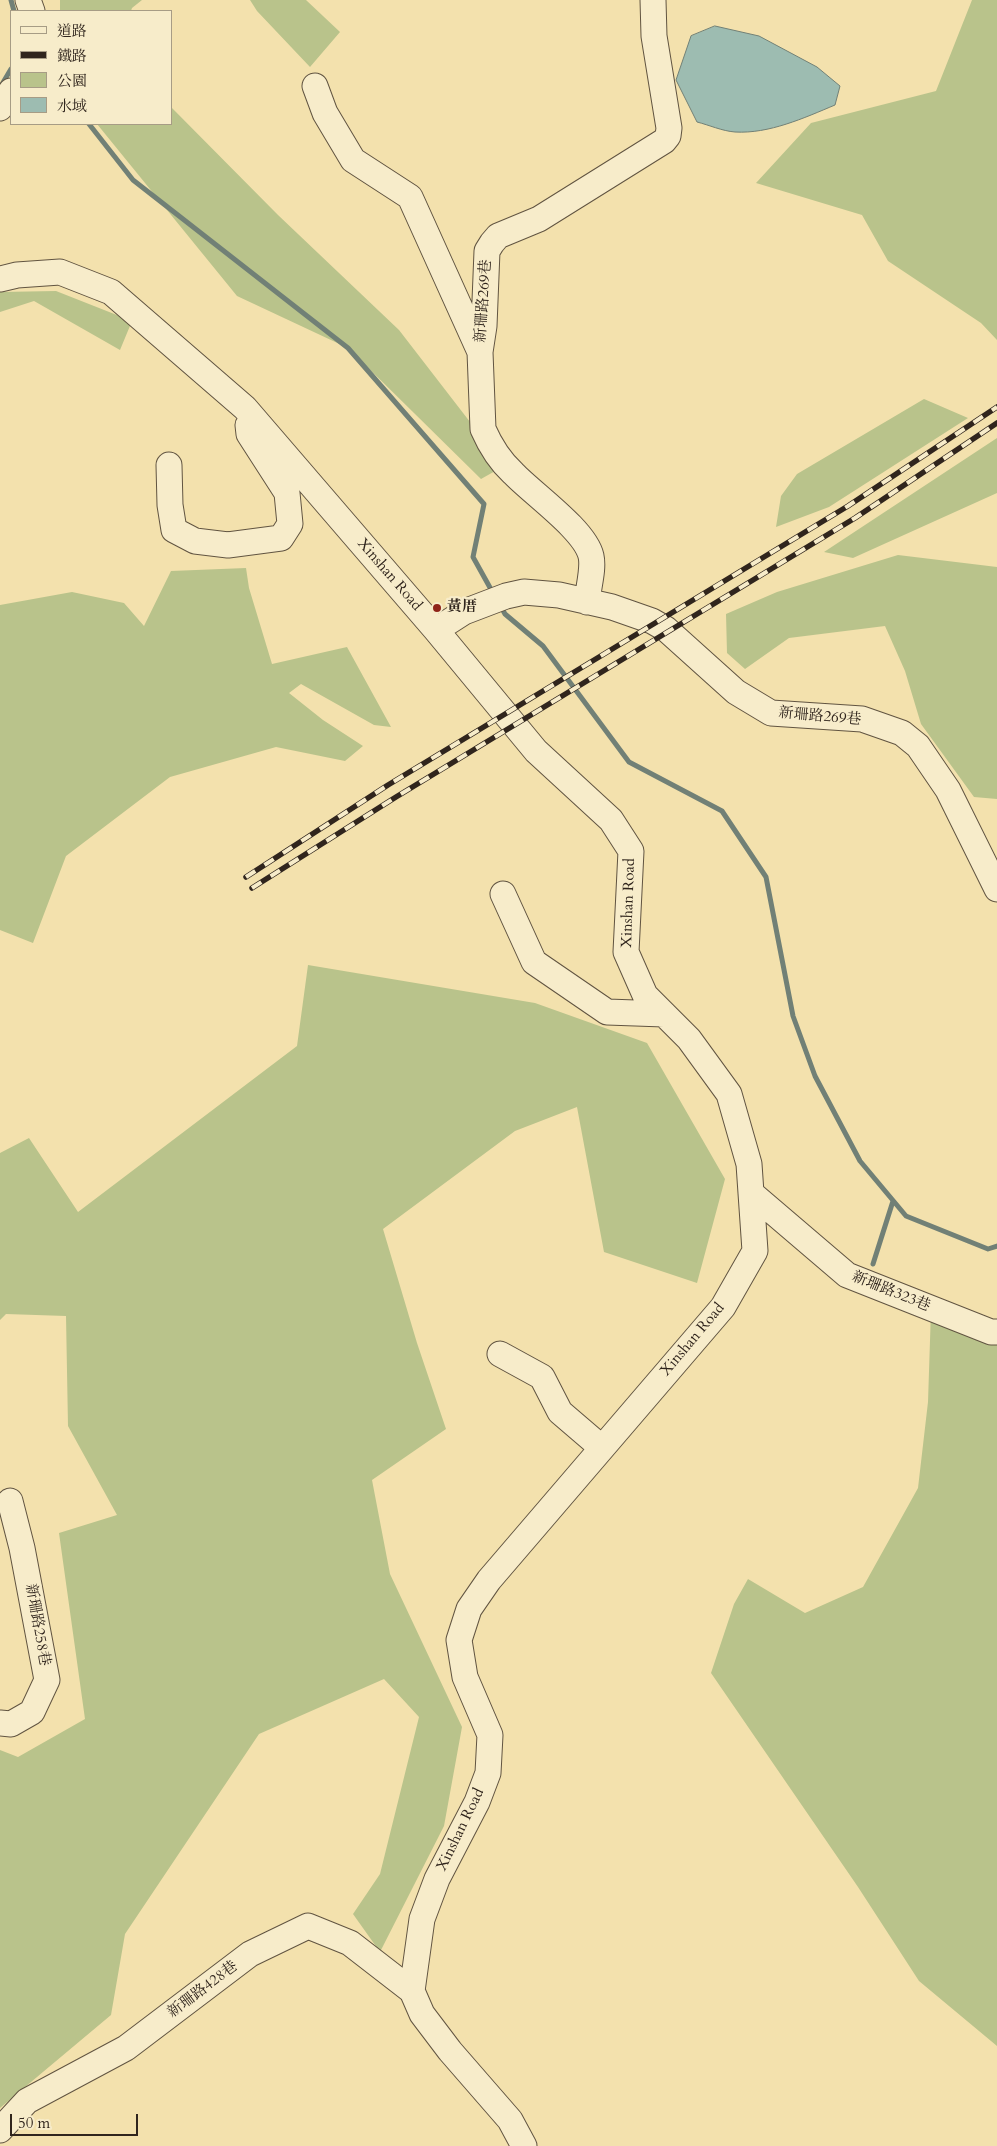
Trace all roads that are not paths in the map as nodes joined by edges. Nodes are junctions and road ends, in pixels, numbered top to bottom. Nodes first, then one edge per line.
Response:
1 (654, 0) edge
2 (315, 86) dead end
3 (10, 93) edge
4 (0, 108) edge
5 (0, 279) edge
6 (480, 352) junction
7 (245, 408) junction
8 (169, 465) dead end
9 (587, 602) junction
10 (436, 630) junction
11 (997, 889) edge
12 (503, 894) dead end
13 (664, 1014) junction
14 (751, 1193) junction
15 (997, 1332) edge
16 (500, 1354) dead end
17 (602, 1448) junction
18 (10, 1501) dead end
19 (0, 1723) edge
20 (412, 1992) junction
21 (0, 2130) edge
22 (524, 2146) edge

1 - 6 street, 新珊路269巷
2 - 6 street
3 - 4 street
5 - 7 street, Xinshan Road
6 - 9 street, 新珊路269巷
7 - 8 street
7 - 10 street, Xinshan Road
9 - 10 street, 新珊路269巷
9 - 11 street, 新珊路269巷
10 - 13 street, Xinshan Road
12 - 13 street
13 - 14 street, Xinshan Road
14 - 15 street, 新珊路323巷
14 - 17 street, Xinshan Road
16 - 17 street
17 - 20 street, Xinshan Road
18 - 19 street, 新珊路258巷
20 - 21 street, 新珊路428巷
20 - 22 street

